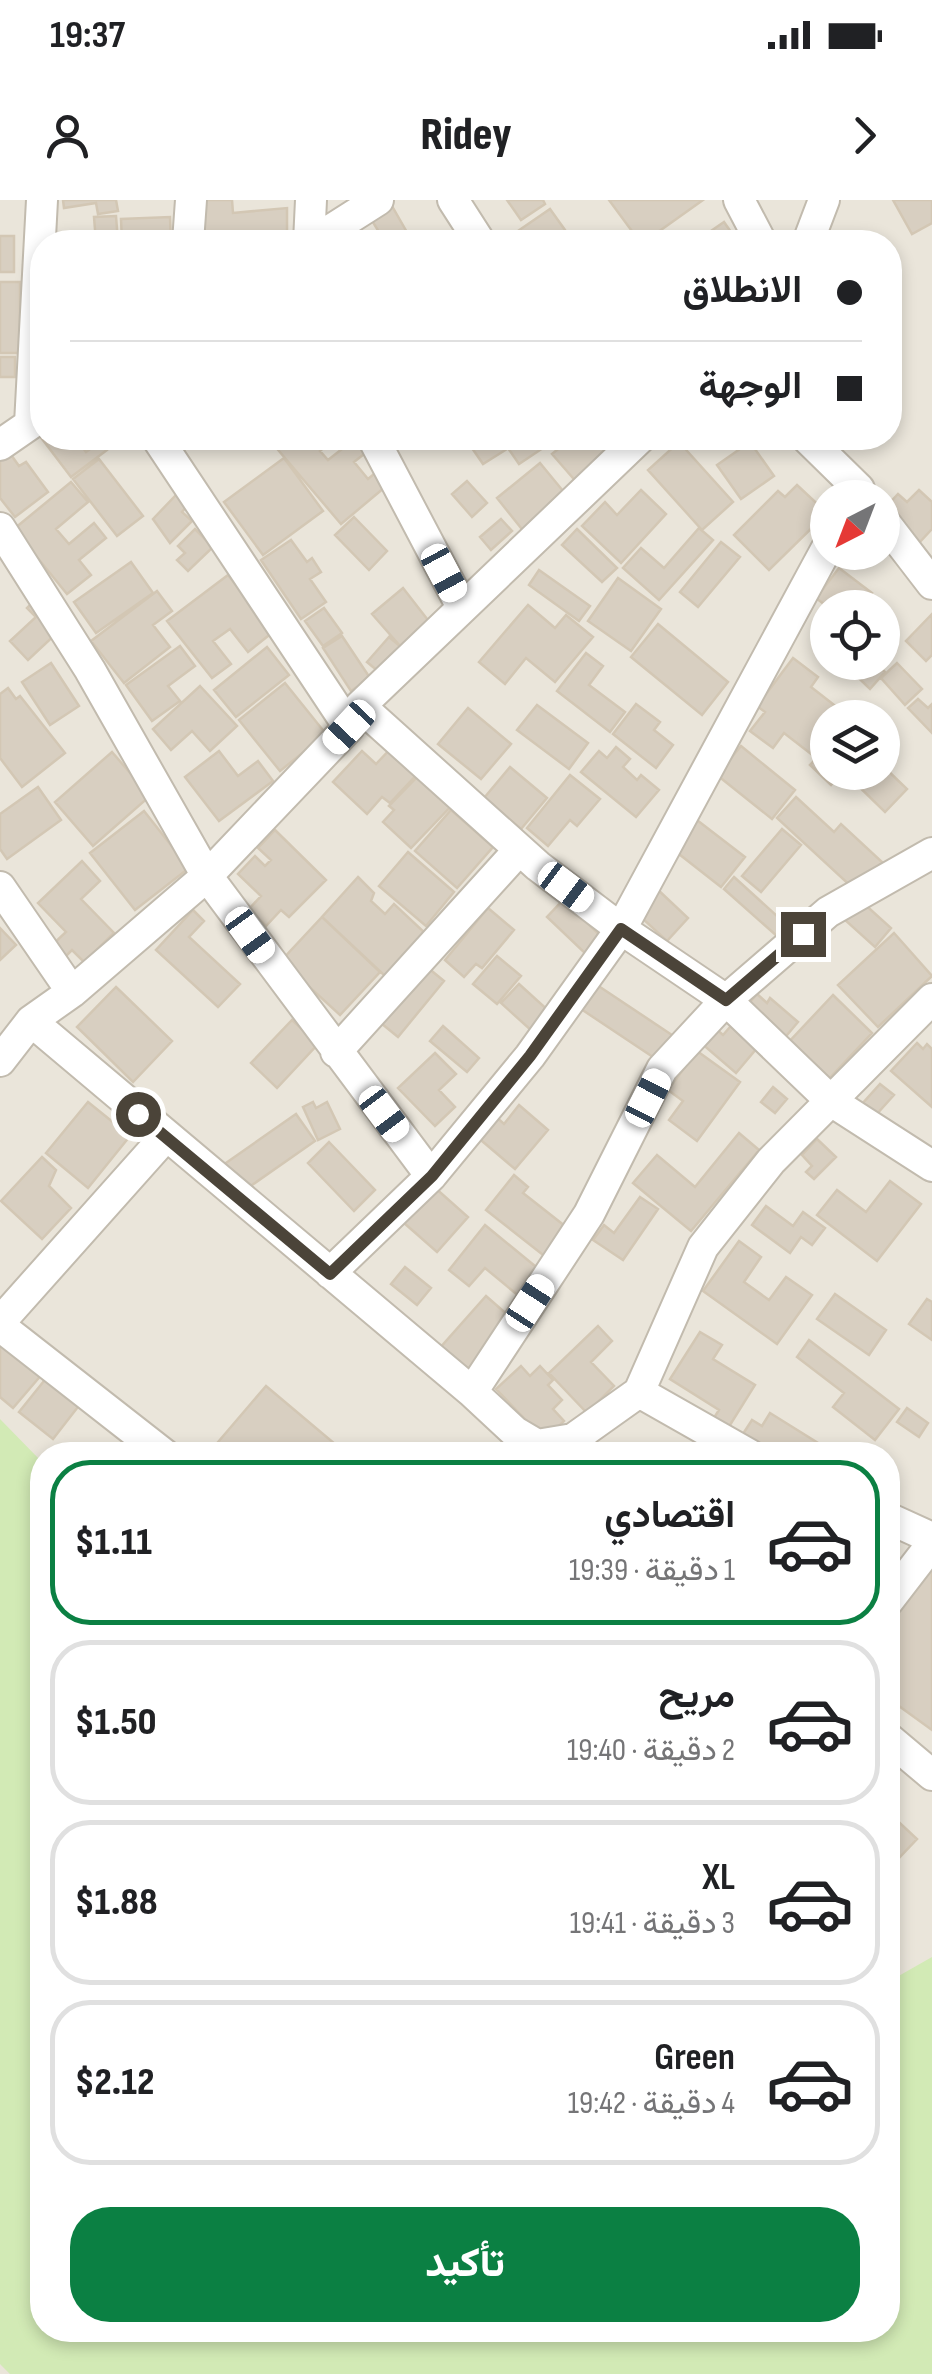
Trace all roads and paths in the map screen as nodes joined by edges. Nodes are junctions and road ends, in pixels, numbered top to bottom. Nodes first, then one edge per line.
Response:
1 (42, 200) edge
2 (191, 200) edge
3 (311, 200) edge
4 (378, 200) edge
5 (453, 200) edge
6 (739, 200) edge
7 (824, 200) edge
8 (41, 230) edge
9 (189, 230) edge
10 (310, 230) edge
11 (329, 230) edge
12 (472, 230) edge
13 (755, 230) edge
14 (813, 230) edge
15 (30, 424) edge
16 (0, 445) edge
17 (165, 450) edge
18 (378, 450) edge
19 (608, 450) edge
20 (818, 450) edge
21 (846, 480) edge
22 (0, 528) edge
23 (900, 543) edge
24 (815, 570) edge
25 (932, 584) edge
26 (462, 607) junction
27 (354, 716) junction
28 (519, 850) junction
29 (932, 853) edge
30 (208, 876) junction
31 (0, 887) edge
32 (621, 929) junction
33 (72, 992) junction
34 (932, 999) edge
35 (726, 1000) junction
36 (31, 1021) junction
37 (336, 1052) junction
38 (0, 1061) edge
39 (831, 1100) junction
40 (166, 1136) junction
41 (932, 1166) edge
42 (432, 1176) junction
43 (330, 1274) junction
44 (0, 1324) edge
45 (472, 1392) junction
46 (639, 1392) junction
47 (150, 1442) edge
48 (532, 1442) edge
49 (581, 1442) edge
50 (727, 1442) edge
51 (900, 1524) edge
52 (932, 1541) edge
53 (900, 1585) edge
54 (900, 1748) edge
55 (932, 1776) edge

1 - 8 street
2 - 9 street
3 - 10 street
4 - 11 street
5 - 12 street
6 - 13 street
7 - 14 street
15 - 16 street
17 - 27 street
18 - 26 street
19 - 26 street
20 - 21 street
22 - 30 street
23 - 25 street
24 - 32 street
26 - 27 street
27 - 28 street
27 - 30 street
28 - 32 street
28 - 37 street
29 - 35 street
30 - 33 street
30 - 37 street
31 - 33 street
32 - 35 street
32 - 42 street
33 - 36 street
34 - 39 street
35 - 39 street
35 - 45 street
36 - 38 street
36 - 40 street
37 - 42 street
39 - 41 street
39 - 46 street
40 - 43 street
40 - 44 street
42 - 43 street
43 - 45 street
44 - 47 street
45 - 48 street
46 - 49 street
46 - 50 street
51 - 52 street
52 - 53 street
54 - 55 street

